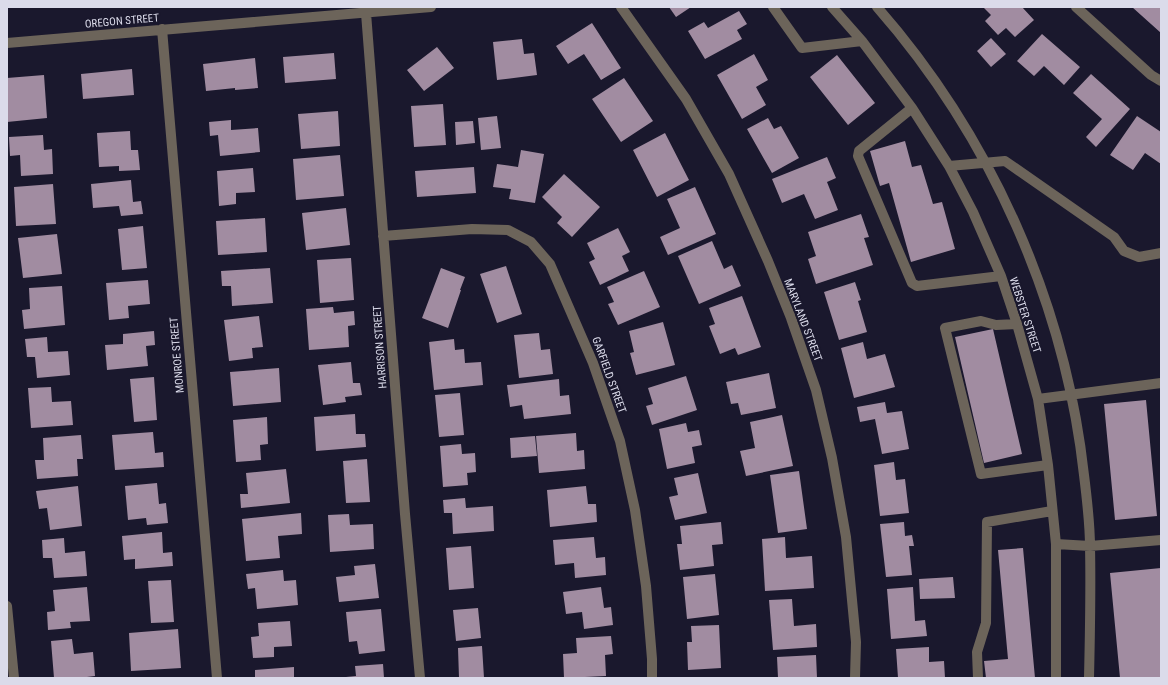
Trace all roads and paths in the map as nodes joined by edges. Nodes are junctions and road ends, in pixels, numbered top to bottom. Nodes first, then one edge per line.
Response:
1 (431, 7) edge
2 (620, 7) edge
3 (774, 7) edge
4 (832, 7) edge
5 (877, 7) edge
6 (1076, 7) edge
7 (366, 13) junction
8 (162, 29) junction
9 (862, 41) junction
10 (7, 43) edge
11 (1161, 81) edge
12 (912, 108) junction
13 (985, 162) junction
14 (949, 166) junction
15 (383, 236) junction
16 (1161, 253) edge
17 (1000, 276) junction
18 (1017, 324) junction
19 (1161, 383) edge
20 (1072, 395) junction
21 (1038, 398) junction
22 (1048, 465) junction
23 (1052, 511) junction
24 (1161, 540) edge
25 (1056, 544) junction
26 (1090, 546) junction
27 (7, 606) edge
28 (14, 678) edge
29 (217, 678) edge
30 (420, 678) edge
31 (652, 678) edge
32 (855, 678) edge
33 (978, 678) edge
34 (1056, 678) edge
35 (1090, 678) edge

1 - 7 street, OREGON STREET
2 - 32 street, MARYLAND STREET
3 - 9 street
4 - 9 street, WEBSTER STREET
5 - 13 street, WEBSTER STREET
6 - 11 street
7 - 8 street, OREGON STREET
7 - 15 street, HARRISON STREET
8 - 10 street, OREGON STREET
8 - 29 street, MONROE STREET
9 - 12 street, WEBSTER STREET
12 - 14 street, WEBSTER STREET
12 - 17 street
13 - 14 street
13 - 16 street
13 - 20 street, WEBSTER STREET
14 - 17 street, WEBSTER STREET
15 - 30 street, HARRISON STREET
15 - 31 street, GARFIELD STREET
17 - 18 street, WEBSTER STREET
18 - 21 street, WEBSTER STREET
18 - 22 street
19 - 20 street
20 - 21 street
20 - 26 street, WEBSTER STREET
21 - 22 street, WEBSTER STREET
22 - 23 street, WEBSTER STREET
23 - 25 street, WEBSTER STREET
23 - 33 street
24 - 26 street
25 - 26 street
25 - 34 street, WEBSTER STREET
26 - 35 street, WEBSTER STREET
27 - 28 street

